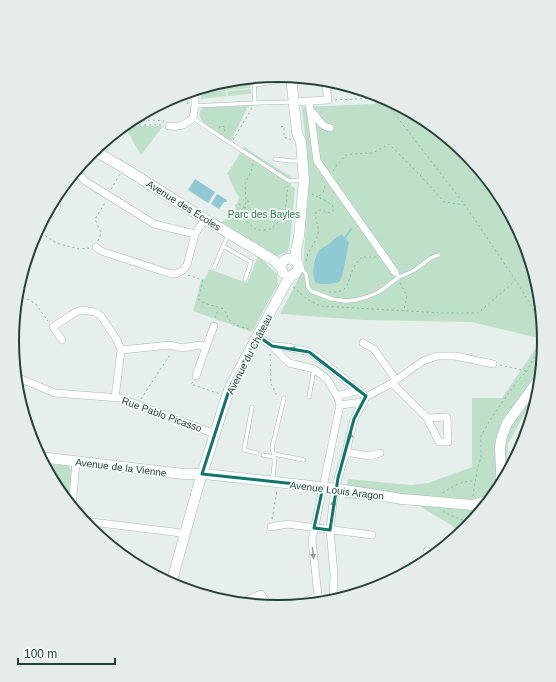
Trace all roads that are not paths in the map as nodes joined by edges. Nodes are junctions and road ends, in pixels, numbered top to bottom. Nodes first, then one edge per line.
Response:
1 (271, 82) edge
2 (292, 83) edge
3 (254, 85) joint
4 (326, 86) edge
5 (196, 96) edge
6 (309, 101) junction
7 (255, 102) junction
8 (294, 102) junction
9 (195, 106) junction
10 (310, 110) junction
11 (193, 118) junction
12 (167, 124) road end
13 (330, 128) dead end
14 (99, 154) edge
15 (275, 159) dead end
16 (303, 161) junction
17 (80, 175) dead end
18 (304, 180) junction
19 (205, 219) junction
20 (230, 233) junction
21 (195, 234) junction
22 (223, 246) junction
23 (96, 247) road end
24 (438, 255) dead end
25 (290, 267) junction
26 (214, 268) dead end
27 (397, 275) junction
28 (245, 280) dead end
29 (214, 326) dead end
30 (258, 336) junction
31 (62, 340) dead end
32 (363, 343) dead end
33 (206, 347) junction
34 (270, 348) junction
35 (121, 350) junction
36 (493, 364) road end
37 (314, 369) junction
38 (196, 376) road end
39 (22, 379) edge
40 (394, 382) junction
41 (533, 388) edge
42 (359, 390) junction
43 (309, 396) dead end
44 (337, 396) junction
45 (115, 398) junction
46 (284, 398) dead end
47 (365, 400) junction
48 (340, 405) junction
49 (252, 407) dead end
50 (427, 418) dead end
51 (215, 434) junction
52 (346, 452) junction
53 (257, 453) dead end
54 (380, 453) dead end
55 (263, 454) dead end
56 (274, 456) junction
57 (47, 458) edge
58 (304, 460) dead end
59 (76, 462) junction
60 (502, 470) edge
61 (202, 474) junction
62 (274, 485) junction
63 (323, 488) junction
64 (336, 489) junction
65 (73, 498) edge
66 (481, 501) edge
67 (473, 502) junction
68 (478, 506) edge
69 (93, 522) edge
70 (271, 527) road end
71 (314, 528) junction
72 (330, 530) junction
73 (185, 534) junction
74 (372, 535) dead end
75 (173, 577) edge
76 (333, 594) edge
77 (318, 596) joint
78 (250, 598) edge
79 (313, 598) edge
80 (264, 599) edge

1 - 3 lane
2 - 8 main road, Avenue du Château
3 - 7 lane
4 - 6 street
5 - 9 street
6 - 8 street
6 - 10 street
7 - 8 lane
7 - 9 lane
8 - 16 main road, Avenue du Château
9 - 11 street
10 - 13 street
10 - 27 street
11 - 12 street
11 - 18 lane
14 - 19 main road, Avenue des Écoles
15 - 16 lane
16 - 18 main road, Avenue du Château
17 - 21 street
18 - 25 main road, Avenue du Château
19 - 20 main road, Avenue des Écoles
19 - 21 street
20 - 22 lane
20 - 25 main road, Avenue des Écoles
21 - 23 street
22 - 26 lane
22 - 28 lane
24 - 27 lane
25 - 27 lane
25 - 30 main road, Avenue du Château
29 - 33 street
30 - 34 street
30 - 51 main road, Avenue du Château
31 - 35 street
32 - 40 street
33 - 35 street
33 - 38 street
34 - 37 street
42 -> 34 street
35 - 45 street
36 - 40 street
37 - 43 lane
37 - 44 street
39 - 45 street, Rue Pablo Picasso
40 - 47 street
40 - 50 street
41 - 60 main road
42 - 44 street
42 - 47 street
44 - 48 street
45 - 51 street, Rue Pablo Picasso
46 - 56 lane
47 - 48 street
52 -> 47 street
48 - 63 street
49 - 53 lane
51 - 61 main road, Avenue du Château
52 - 54 street
52 - 64 street
55 - 56 lane
56 - 58 lane
56 - 62 lane
57 - 59 main road, Avenue de la Vienne
59 - 61 main road, Avenue de la Vienne
59 - 65 street
61 - 62 main road, Avenue Louis Aragon
61 - 73 main road, Avenue du Château
62 - 63 main road, Avenue Louis Aragon
63 - 64 main road, Avenue Louis Aragon
63 - 71 street
64 - 67 main road, Avenue Louis Aragon
72 -> 64 street
66 - 67 main road, Avenue Louis Aragon
67 - 68 main road, Avenue Louis Aragon
69 - 73 street
70 - 71 street
71 - 72 street
71 -> 77 street
72 - 74 street
72 - 76 street
73 - 75 main road, Avenue du Château
77 - 79 street
78 - 80 street

